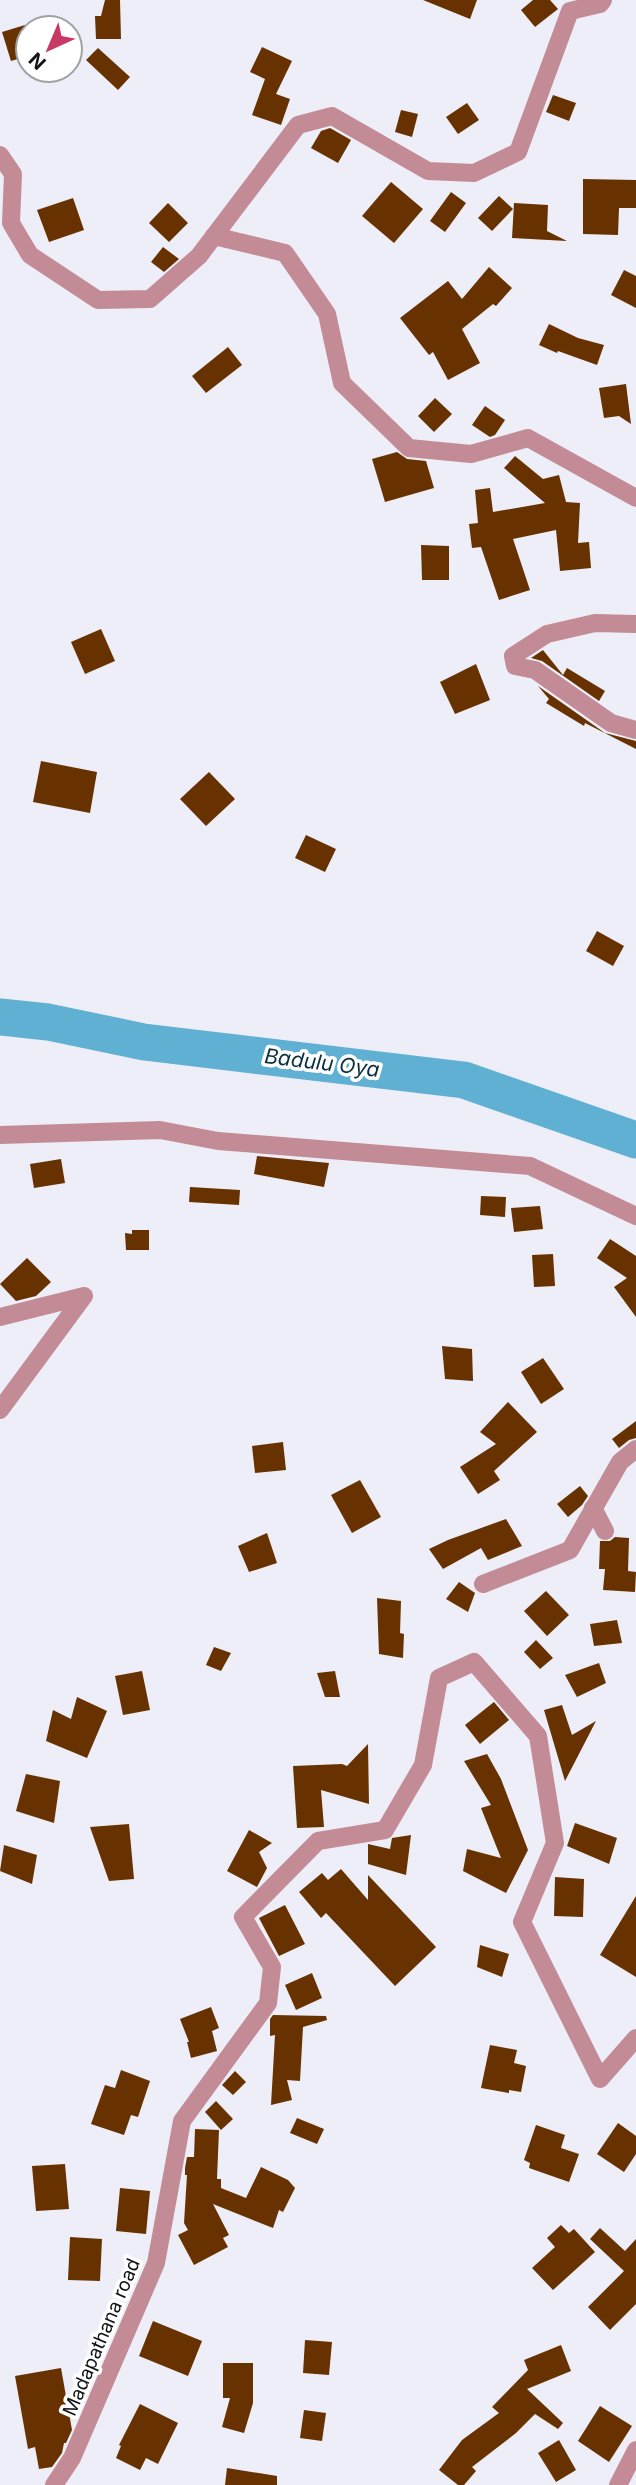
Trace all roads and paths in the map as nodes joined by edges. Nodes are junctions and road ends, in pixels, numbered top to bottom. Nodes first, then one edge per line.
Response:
1 (603, 0) edge
2 (0, 155) edge
3 (214, 236) junction
4 (636, 498) edge
5 (636, 624) edge
6 (636, 730) edge
7 (0, 1135) edge
8 (636, 1216) edge
9 (0, 1317) edge
10 (0, 1410) edge
11 (636, 1449) edge
12 (593, 1508) junction
13 (605, 1531) dead end
14 (483, 1584) dead end
15 (636, 2038) edge
16 (636, 2450) edge
17 (54, 2485) edge
18 (618, 2485) edge

1 - 3 street
2 - 3 street
3 - 4 street
5 - 6 street
7 - 8 street
9 - 10 street
11 - 12 street
12 - 13 street
12 - 14 street
15 - 17 street, Madapathana road
16 - 18 street

